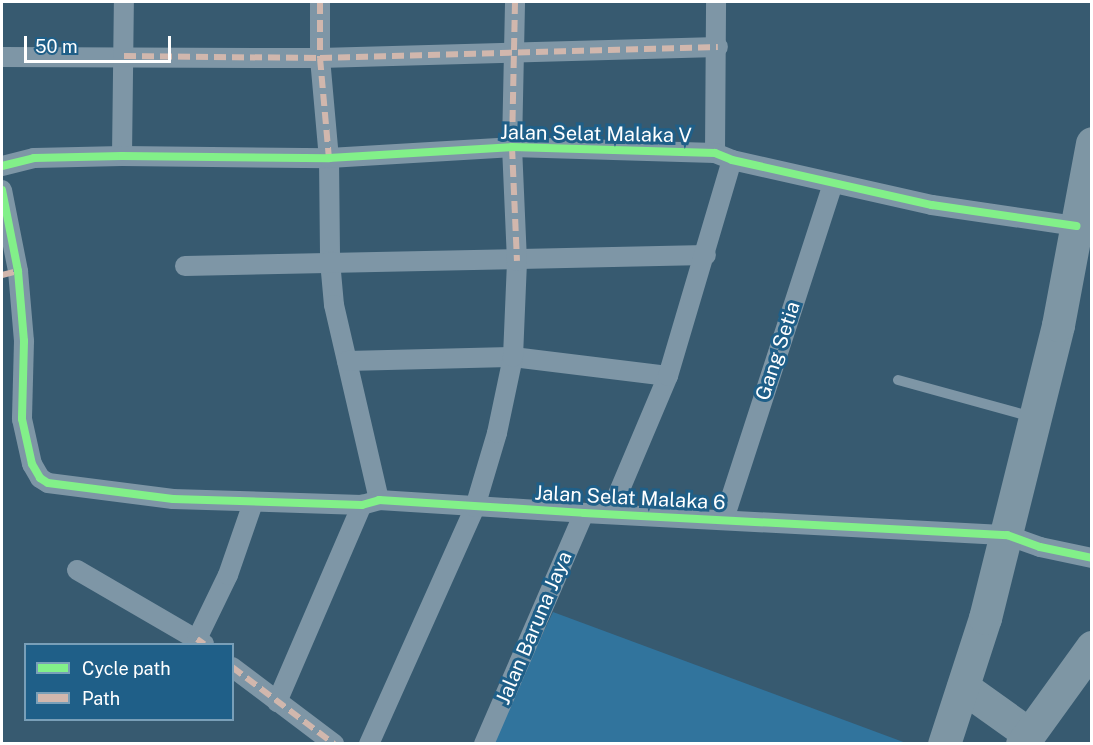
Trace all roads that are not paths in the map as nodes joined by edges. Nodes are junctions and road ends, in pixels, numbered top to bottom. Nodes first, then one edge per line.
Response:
1 (124, 2) edge
2 (320, 2) edge
3 (515, 2) edge
4 (716, 2) edge
5 (718, 47) junction
6 (514, 52) junction
7 (124, 56) junction
8 (2, 57) edge
9 (320, 58) junction
10 (512, 147) junction
11 (122, 156) junction
12 (724, 156) junction
13 (329, 158) junction
14 (1090, 162) edge
15 (2, 166) edge
16 (833, 183) junction
17 (2, 190) edge
18 (1076, 226) junction
19 (706, 255) junction
20 (330, 261) junction
21 (517, 261) junction
22 (185, 266) dead end
23 (10, 273) edge
24 (513, 357) junction
25 (347, 361) junction
26 (668, 376) junction
27 (898, 380) dead end
28 (1035, 418) junction
29 (371, 502) junction
30 (253, 503) junction
31 (475, 507) junction
32 (584, 513) junction
33 (610, 513) junction
34 (724, 519) junction
35 (1007, 535) junction
36 (1092, 558) edge
37 (77, 570) dead end
38 (201, 642) edge
39 (1092, 647) edge
40 (234, 669) edge
41 (963, 687) junction
42 (278, 702) junction
43 (1025, 739) edge
44 (334, 744) edge
45 (369, 744) edge
46 (484, 744) edge
47 (944, 744) edge

1 - 7 street
2 - 9 street
3 - 6 street
4 - 5 street
5 - 6 street
5 - 12 street
6 - 9 street
6 - 10 street
7 - 8 street
7 - 9 street
7 - 11 street
9 - 13 street
10 - 12 street, Jalan Selat Malaka V
10 - 13 street, Jalan Selat Malaka V
10 - 21 street
11 - 13 street, Jalan Selat Malaka V
11 - 15 street, Jalan Selat Malaka V
12 - 16 street, Jalan Selat Malaka V
12 - 19 street
13 - 20 street
14 - 18 highway
16 - 18 street, Jalan Selat Malaka V
16 - 34 street, Gang Setia
17 - 23 street
18 - 28 highway
19 - 21 street
19 - 26 street
20 - 21 street
20 - 22 street
20 - 25 street
21 - 24 street
23 - 30 street, Jalan Selat Malaka 6
24 - 25 street
24 - 26 street
24 - 31 street
25 - 29 street
26 - 33 street
27 - 28 lane
28 - 35 highway
29 - 30 street, Jalan Selat Malaka 6
29 - 31 street, Jalan Selat Malaka 6
29 - 42 street
30 - 38 street
31 - 32 street, Jalan Selat Malaka 6
31 - 45 street
32 - 33 street, Jalan Selat Malaka 6
32 - 46 street, Jalan Baruna Jaya
33 - 34 street, Jalan Selat Malaka 6
34 - 35 street, Jalan Selat Malaka 6
35 - 36 street, Jalan Selat Malaka 6
35 - 41 highway
37 - 38 street
39 - 43 highway
40 - 42 street
41 - 43 highway
41 - 47 highway
42 - 44 street

